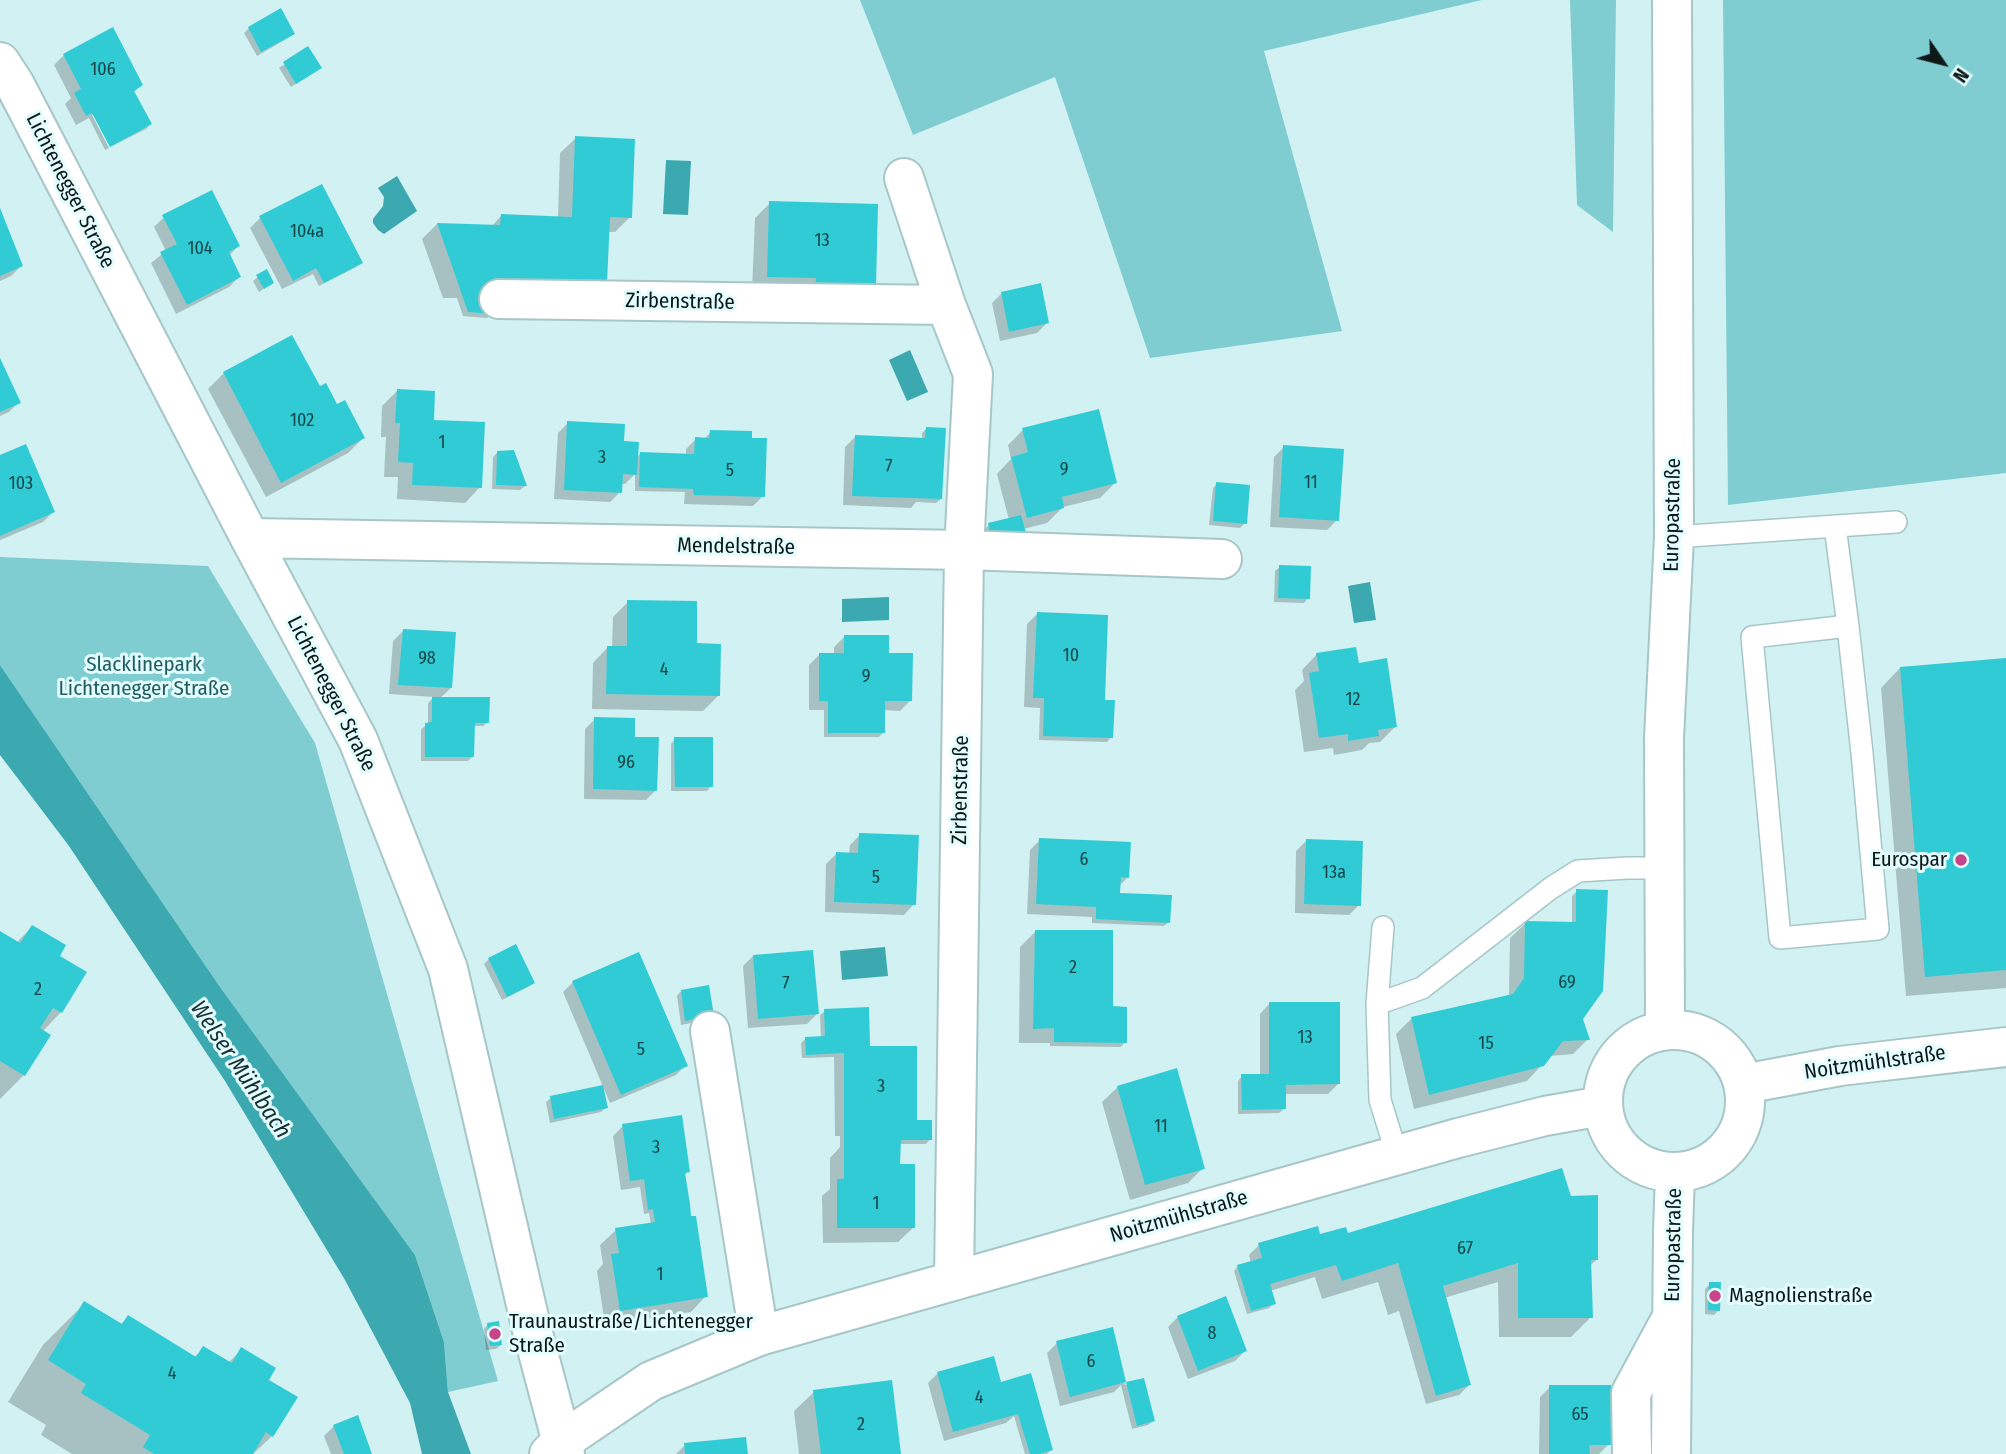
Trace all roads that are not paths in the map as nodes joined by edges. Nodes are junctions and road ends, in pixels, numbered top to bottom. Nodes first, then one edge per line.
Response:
1 (1672, 0) edge
2 (0, 62) edge
3 (904, 178) dead end
4 (499, 299) dead end
5 (946, 305) junction
6 (1896, 522) dead end
7 (1835, 526) junction
8 (1674, 537) junction
9 (250, 538) junction
10 (964, 550) junction
11 (1222, 559) dead end
12 (1848, 626) junction
13 (1664, 868) junction
14 (1382, 927) dead end
15 (1377, 1004) junction
16 (1665, 1029) junction
17 (710, 1031) dead end
18 (2006, 1047) edge
19 (1744, 1084) junction
20 (1602, 1106) junction
21 (1397, 1155) junction
22 (1675, 1173) junction
23 (954, 1280) junction
24 (1672, 1317) junction
25 (759, 1335) junction
26 (558, 1450) edge
27 (1632, 1454) edge
28 (1671, 1454) edge

1 - 8 street, Europastraße
2 - 9 street, Lichtenegger Straße
3 - 5 street, Zirbenstraße
4 - 5 street, Zirbenstraße
5 - 10 street, Zirbenstraße
6 - 7 lane
7 - 8 lane
7 - 12 lane
8 - 13 street, Europastraße
9 - 10 street, Mendelstraße
9 - 26 street, Lichtenegger Straße
10 - 11 street, Mendelstraße
10 - 23 street, Zirbenstraße
12 - 12 lane
13 - 15 lane
13 - 16 street, Europastraße
14 - 15 lane
15 - 21 lane
16 - 19 street
16 - 20 street
17 - 25 street
18 - 19 street, Noitzmühlstraße
19 - 22 street
20 - 21 street, Noitzmühlstraße
20 - 22 street
21 - 23 street, Noitzmühlstraße
22 - 24 street, Europastraße
23 - 25 street, Noitzmühlstraße
24 - 27 street, Europastraße
24 - 28 street, Europastraße
25 - 26 street, Noitzmühlstraße

